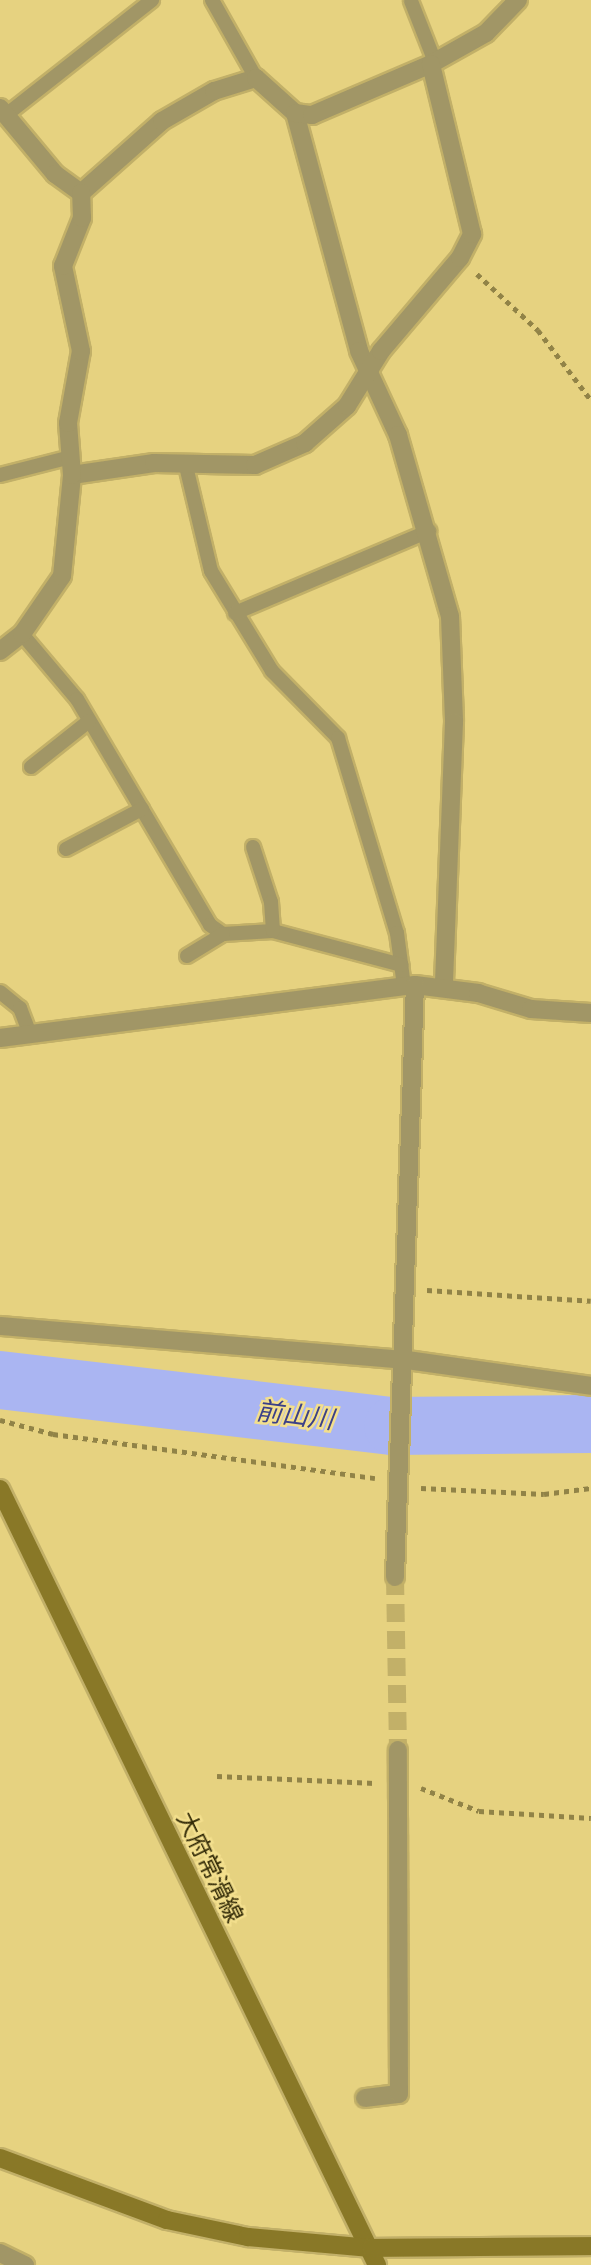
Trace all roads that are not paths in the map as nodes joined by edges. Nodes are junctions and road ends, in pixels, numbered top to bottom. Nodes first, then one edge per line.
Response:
1 (152, 0) edge
2 (212, 0) edge
3 (518, 0) edge
4 (411, 1) edge
5 (433, 63) junction
6 (257, 78) junction
7 (3, 112) edge
8 (295, 113) junction
9 (81, 193) junction
10 (368, 370) junction
11 (185, 463) junction
12 (70, 467) junction
13 (0, 475) edge
14 (429, 531) junction
15 (234, 613) junction
16 (22, 634) junction
17 (0, 652) edge
18 (89, 721) junction
19 (31, 767) dead end
20 (142, 809) junction
21 (253, 847) dead end
22 (66, 849) dead end
23 (273, 931) junction
24 (223, 934) junction
25 (187, 956) dead end
26 (402, 965) junction
27 (410, 985) junction
28 (444, 987) junction
29 (0, 992) edge
30 (591, 1013) edge
31 (30, 1034) junction
32 (0, 1038) edge
33 (0, 1326) edge
34 (406, 1367) junction
35 (591, 1386) edge
36 (0, 1489) edge
37 (395, 1577) tunnel mouth
38 (398, 1750) tunnel mouth
39 (365, 2098) dead end
40 (0, 2158) edge
41 (591, 2246) edge
42 (0, 2253) edge
43 (374, 2256) edge
44 (25, 2265) edge

1 - 7 lane
2 - 6 lane
3 - 5 street
4 - 5 lane
5 - 8 street
5 - 10 street
6 - 8 street
6 - 9 street
7 - 9 street
8 - 10 street
9 - 12 street
10 - 11 street
10 - 14 street
11 - 12 street
11 - 15 lane
12 - 13 lane
12 - 16 street
14 - 15 lane
14 - 28 street
15 - 26 lane
16 - 17 street
16 - 18 lane
18 - 19 lane
18 - 20 lane
20 - 22 lane
20 - 24 lane
21 - 23 lane
23 - 24 lane
23 - 26 lane
24 - 25 lane
26 - 27 lane
27 - 28 street
27 - 31 street
27 - 34 street
28 - 30 street
29 - 31 lane
31 - 32 street
33 - 34 street
34 - 35 street
34 - 37 street
36 - 43 main road, 大府常滑線
38 - 39 street
40 - 43 main road
41 - 43 main road
42 - 44 street

